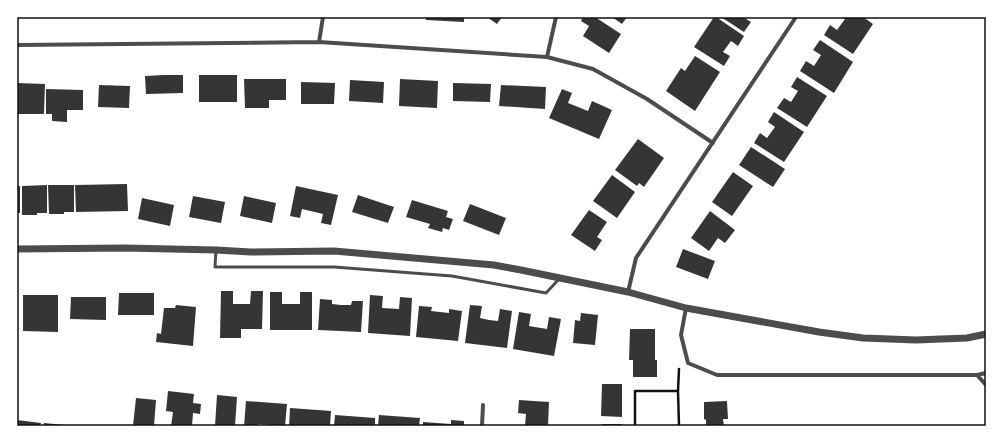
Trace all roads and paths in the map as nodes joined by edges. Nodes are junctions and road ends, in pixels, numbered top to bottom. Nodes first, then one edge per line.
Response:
1 (323, 17) edge
2 (556, 17) edge
3 (796, 17) edge
4 (319, 42) junction
5 (17, 45) edge
6 (547, 57) junction
7 (713, 143) junction
8 (17, 249) edge
9 (216, 250) junction
10 (560, 278) junction
11 (628, 292) junction
12 (686, 308) junction
13 (986, 334) edge
14 (679, 367) dead end
15 (986, 373) edge
16 (977, 375) junction
17 (986, 385) edge
18 (678, 391) junction
19 (483, 405) dead end
20 (482, 426) edge
21 (635, 426) edge
22 (679, 426) edge

1 - 4 street
2 - 6 street
3 - 7 street
4 - 5 street
4 - 6 street
6 - 7 street
7 - 11 street
8 - 9 street
9 - 10 street
9 - 10 lane
10 - 11 street
11 - 12 street
12 - 13 street
12 - 16 street
14 - 18 path
15 - 16 street
16 - 17 street
18 - 21 path
18 - 22 path
19 - 20 street

